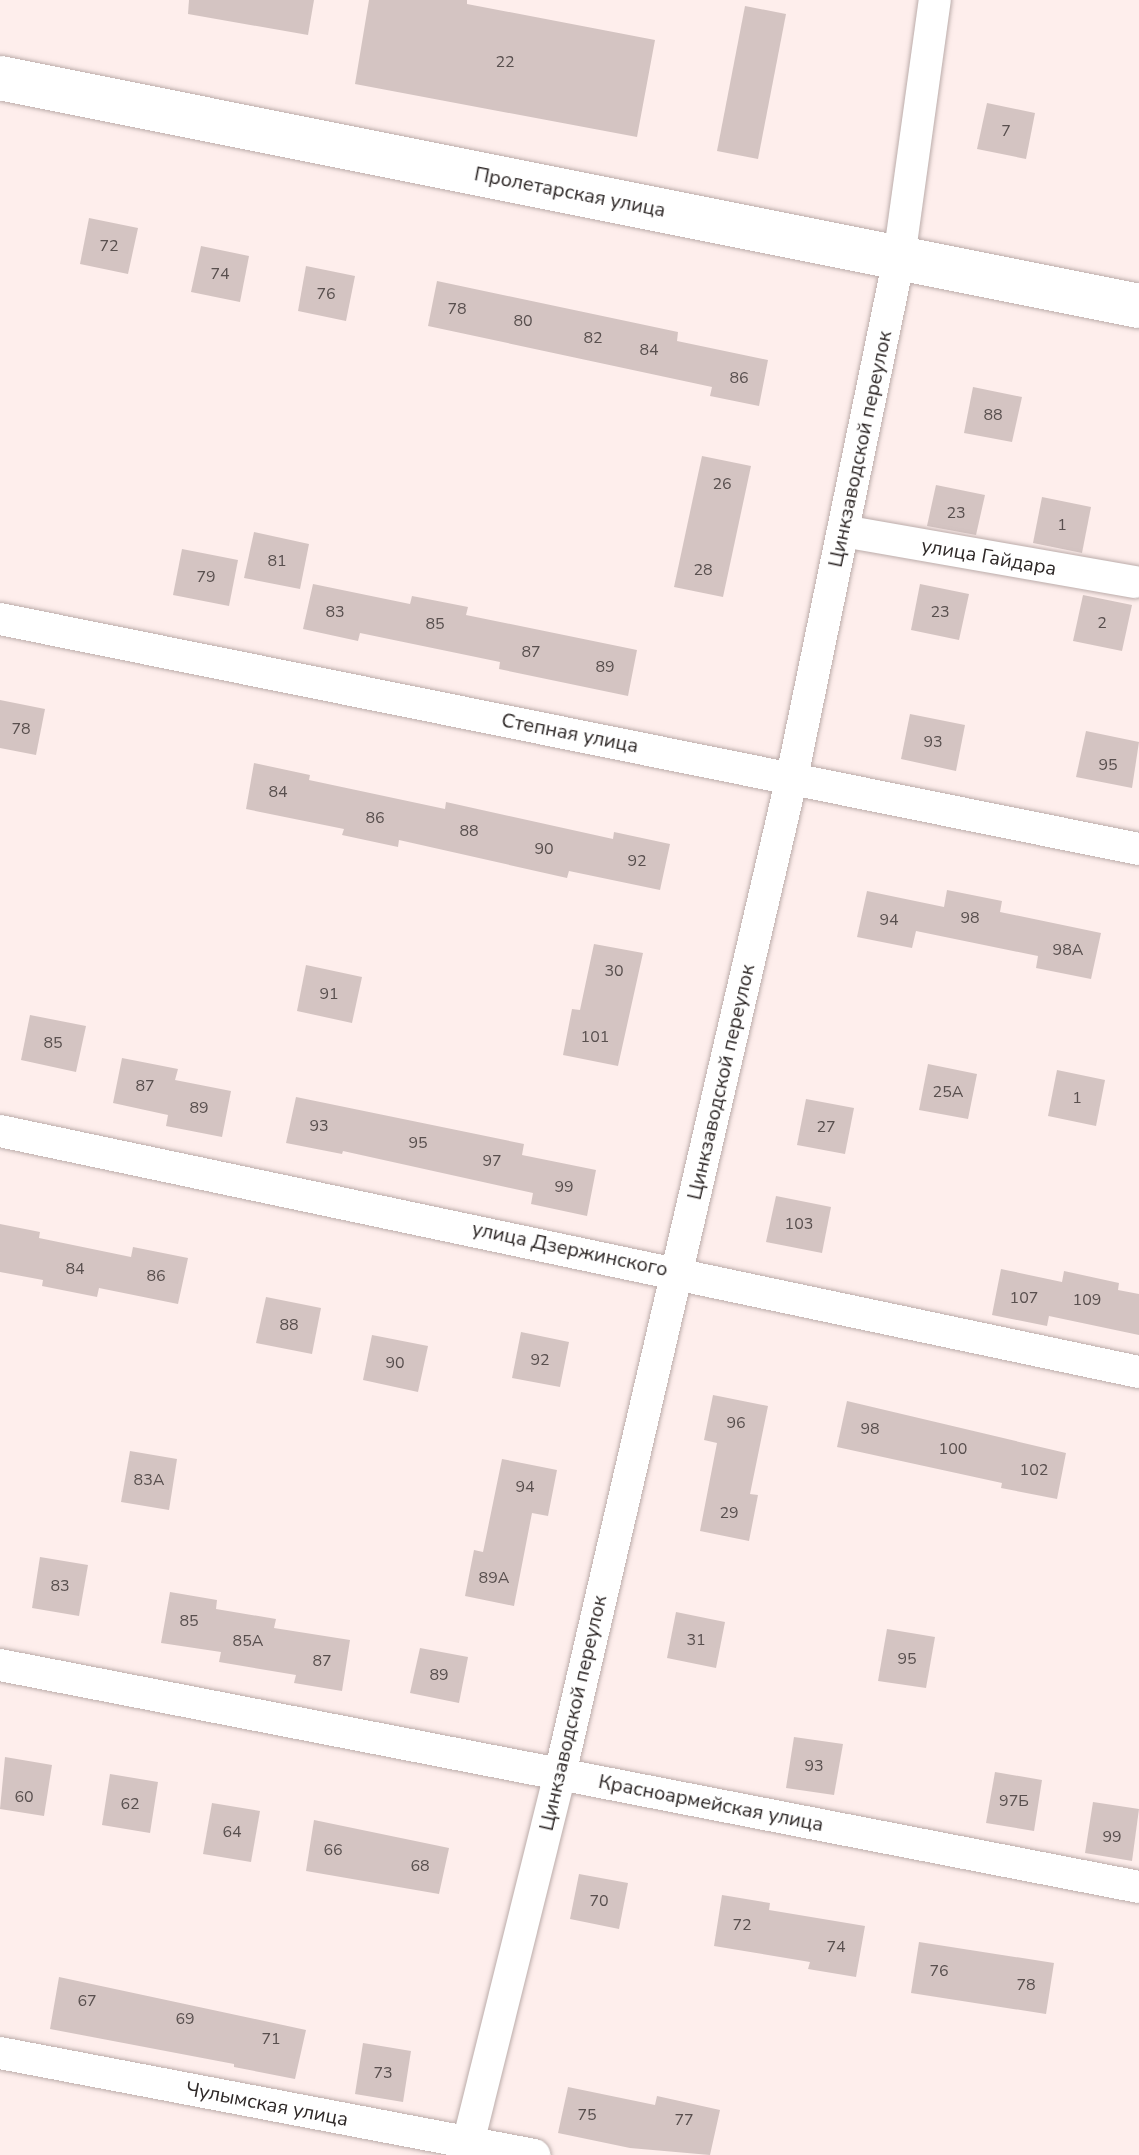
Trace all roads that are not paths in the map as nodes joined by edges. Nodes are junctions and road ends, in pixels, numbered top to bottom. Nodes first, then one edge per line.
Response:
1 (935, 0) edge
2 (0, 78) edge
3 (899, 258) junction
4 (1139, 306) edge
5 (843, 531) junction
6 (1135, 582) dead end
7 (0, 619) edge
8 (792, 777) junction
9 (1139, 849) edge
10 (0, 1131) edge
11 (677, 1272) junction
12 (1139, 1372) edge
13 (0, 1665) edge
14 (560, 1774) junction
15 (1139, 1887) edge
16 (0, 2053) edge
17 (466, 2148) edge
18 (534, 2155) edge

1 - 3 street, Цинкзаводской переулок
2 - 3 main road, Пролетарская улица
3 - 4 main road, Пролетарская улица
3 - 5 street, Цинкзаводской переулок
5 - 6 street, улица Гайдара
5 - 8 street, Цинкзаводской переулок
7 - 8 street, Степная улица
8 - 9 street, Степная улица
8 - 11 street, Цинкзаводской переулок
10 - 11 street, улица Дзержинского
11 - 12 street, улица Дзержинского
11 - 14 street, Цинкзаводской переулок
13 - 14 street, Красноармейская улица
14 - 15 street, Красноармейская улица
14 - 17 street, Цинкзаводской переулок
16 - 17 street, Чулымская улица
17 - 18 street, Чулымская улица

